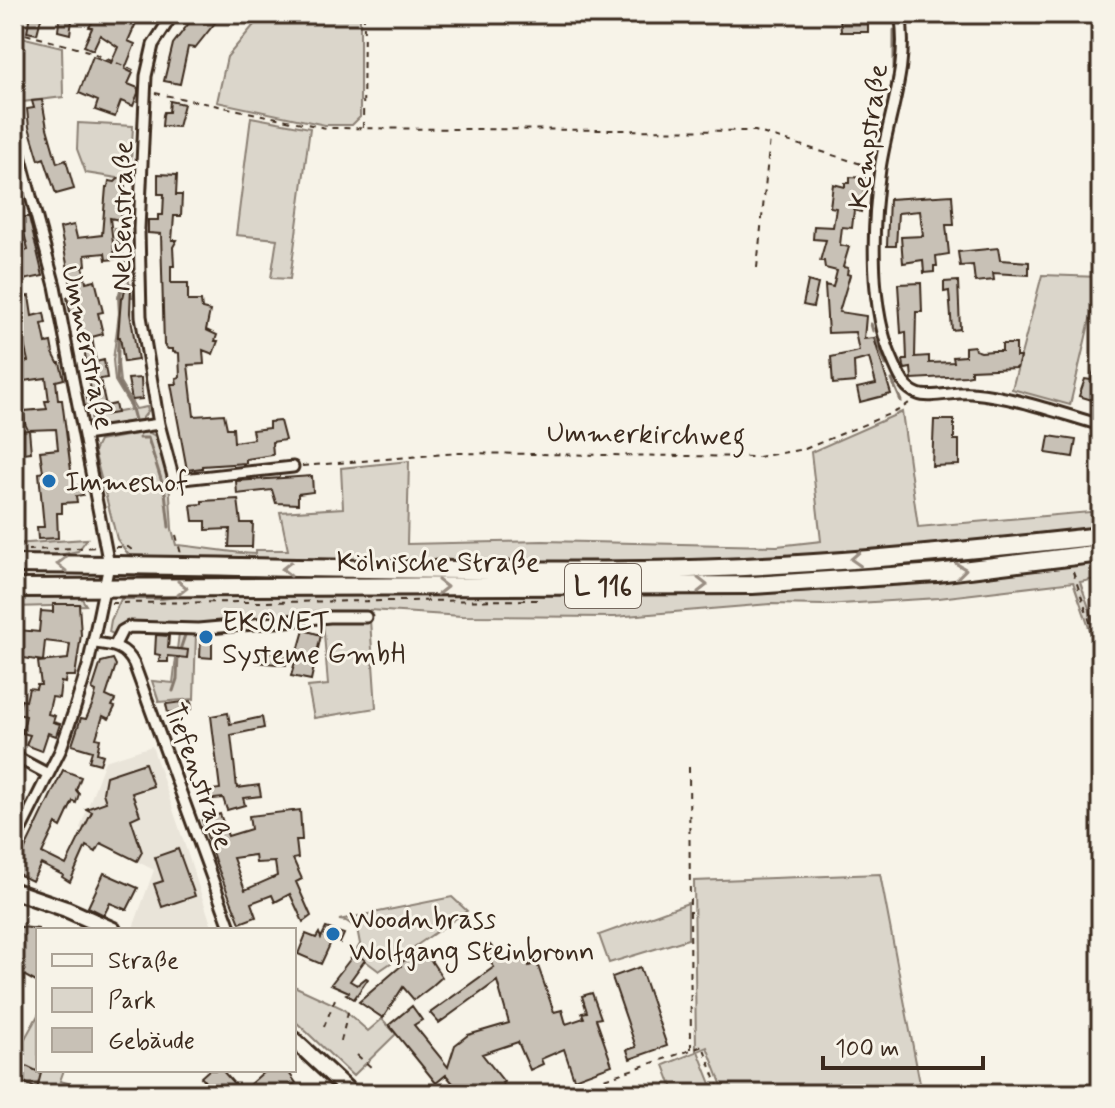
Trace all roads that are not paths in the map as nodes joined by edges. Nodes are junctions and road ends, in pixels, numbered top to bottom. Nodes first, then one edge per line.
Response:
1 (173, 14) edge
2 (900, 14) edge
3 (14, 133) edge
4 (159, 424) junction
5 (1101, 425) edge
6 (84, 435) junction
7 (293, 467) road end
8 (1101, 536) edge
9 (1101, 553) edge
10 (14, 564) edge
11 (109, 565) junction
12 (14, 588) edge
13 (104, 588) junction
14 (366, 617) dead end
15 (94, 643) junction
16 (115, 645) junction
17 (14, 756) edge
18 (48, 774) junction
19 (14, 843) edge
20 (14, 891) edge
21 (109, 928) edge
22 (230, 928) edge
23 (296, 1042) edge
24 (352, 1094) edge

1 - 4 street, Nelsenstraße
2 - 5 street, Kempstraße
3 - 6 street, Ummerstraße
4 - 6 street
4 - 7 street, Nelsenstraße
6 - 11 street, Ummerstraße
8 -> 11 main road, Kölnische Straße / L 116
13 -> 9 main road, Kölnische Straße / L 116
11 -> 10 main road, Kölnische Straße / L 116
11 - 13 street, Ummerstraße
12 - 13 main road, Kölnische Straße / L 116
13 - 15 street, Ummerstraße
14 - 16 street
15 - 16 street
15 - 18 street, Ummerstraße
16 - 22 street, Tiefenstraße
17 - 18 street
18 - 19 street, Ummerstraße
20 - 21 main road
23 - 24 main road

